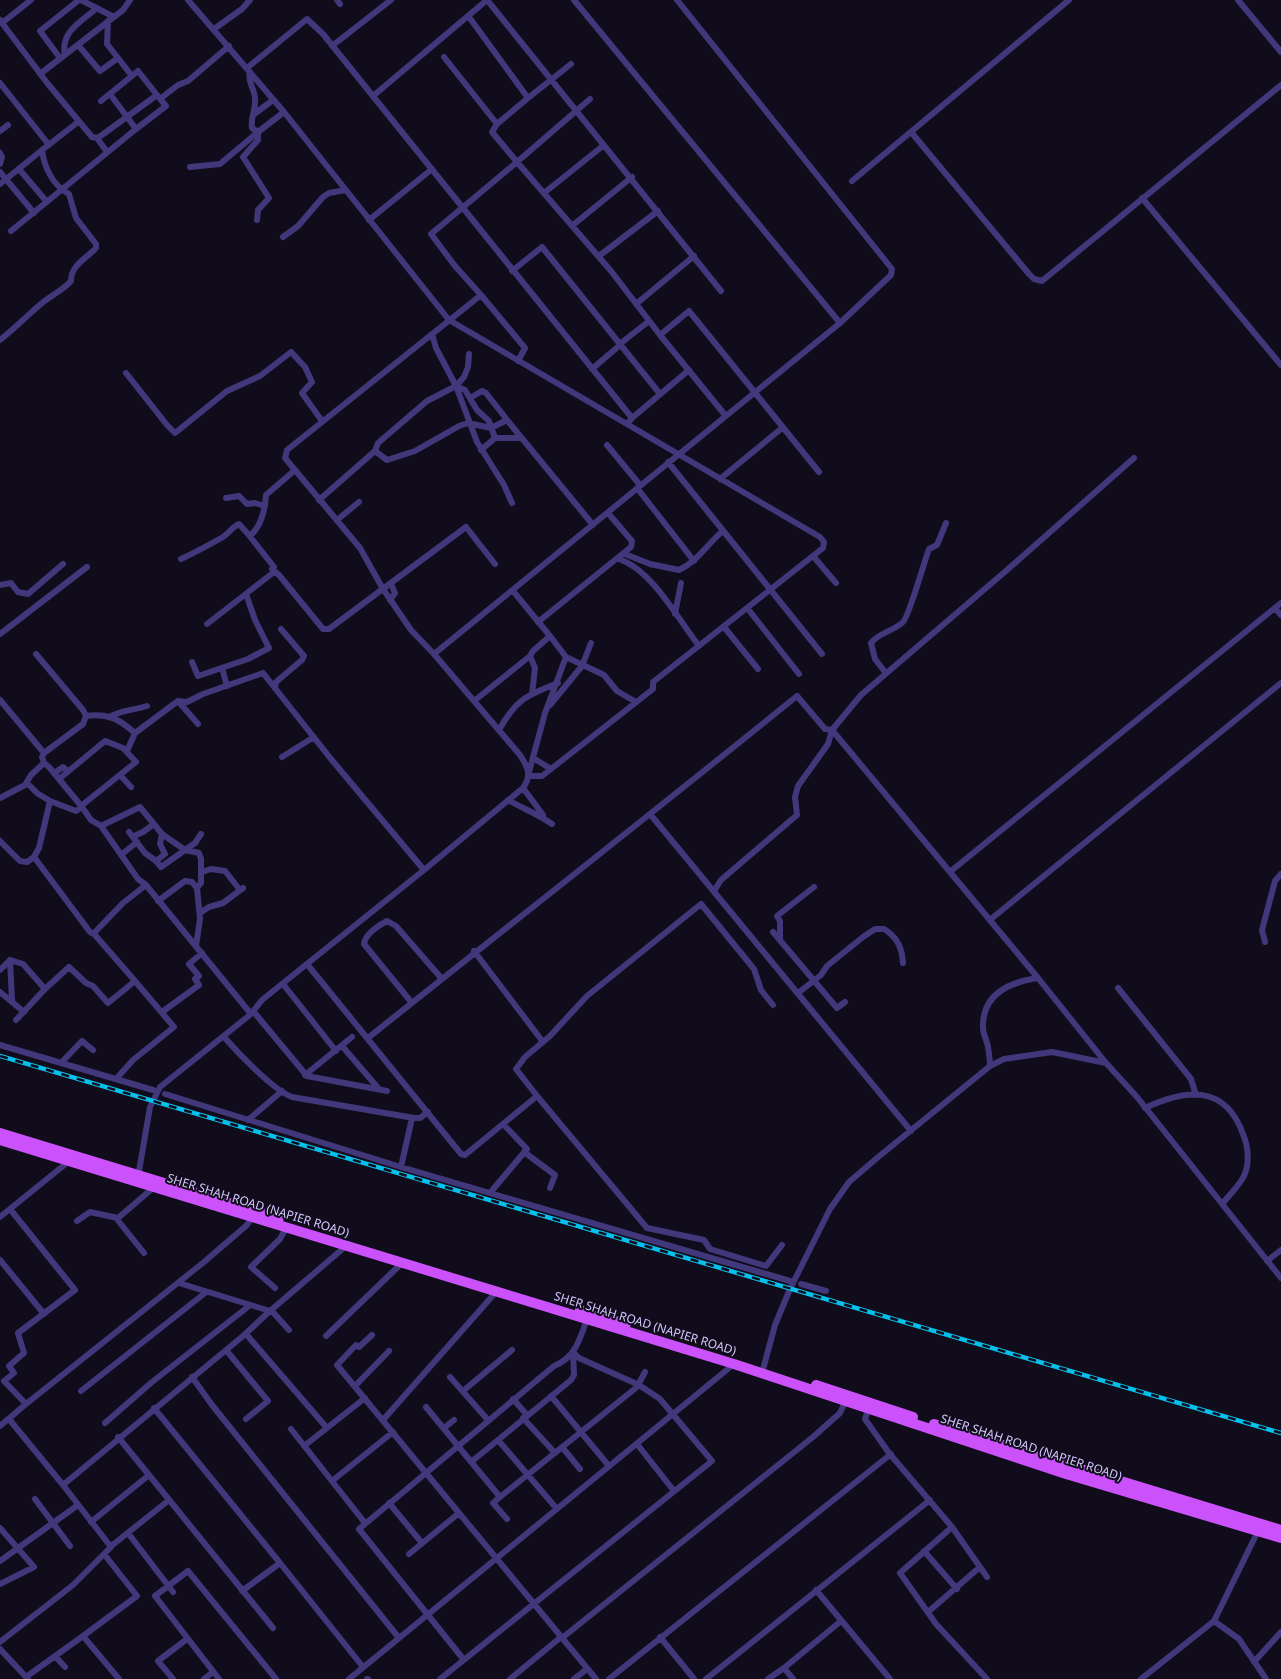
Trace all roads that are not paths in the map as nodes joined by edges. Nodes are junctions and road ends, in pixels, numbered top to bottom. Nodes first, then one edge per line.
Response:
1 (31, 0) edge
2 (80, 0) edge
3 (130, 0) edge
4 (250, 0) edge
5 (391, 0) edge
6 (574, 0) edge
7 (677, 0) edge
8 (1069, 0) edge
9 (1238, 0) edge
10 (192, 1) edge
11 (487, 1) edge
12 (97, 8) junction
13 (114, 17) junction
14 (469, 17) junction
15 (1, 22) edge
16 (108, 22) junction
17 (214, 29) junction
18 (78, 45) junction
19 (229, 46) junction
20 (332, 46) junction
21 (1281, 52) edge
22 (63, 56) junction
23 (444, 57) dead end
24 (118, 58) junction
25 (571, 64) dead end
26 (249, 70) junction
27 (40, 74) junction
28 (132, 76) junction
29 (550, 80) junction
30 (0, 83) edge
31 (1281, 85) edge
32 (110, 94) junction
33 (372, 96) junction
34 (159, 97) junction
35 (528, 98) junction
36 (590, 99) dead end
37 (273, 100) junction
38 (101, 101) dead end
39 (575, 111) junction
40 (284, 112) junction
41 (253, 115) junction
42 (126, 118) junction
43 (78, 122) junction
44 (8, 124) dead end
45 (497, 124) junction
46 (136, 129) junction
47 (0, 131) edge
48 (258, 132) junction
49 (911, 132) junction
50 (97, 138) junction
51 (49, 145) junction
52 (604, 145) junction
53 (42, 150) junction
54 (107, 152) junction
55 (0, 153) edge
56 (516, 162) junction
57 (0, 164) edge
58 (190, 166) dead end
59 (19, 169) junction
60 (432, 169) junction
61 (0, 172) edge
62 (632, 178) junction
63 (852, 181) dead end
64 (2, 182) edge
65 (61, 190) junction
66 (346, 190) junction
67 (544, 193) junction
68 (1142, 198) junction
69 (47, 202) junction
70 (462, 208) junction
71 (658, 211) junction
72 (34, 213) junction
73 (257, 220) dead end
74 (370, 220) junction
75 (573, 225) junction
76 (11, 231) dead end
77 (283, 237) dead end
78 (598, 256) junction
79 (694, 256) junction
80 (512, 271) junction
81 (722, 291) dead end
82 (481, 295) junction
83 (636, 304) junction
84 (449, 320) junction
85 (649, 321) junction
86 (840, 323) junction
87 (432, 334) junction
88 (660, 335) junction
89 (0, 340) edge
90 (620, 344) junction
91 (469, 354) dead end
92 (518, 361) junction
93 (1281, 365) edge
94 (592, 368) junction
95 (689, 370) junction
96 (126, 373) dead end
97 (456, 386) junction
98 (754, 392) junction
99 (660, 394) junction
100 (470, 398) junction
101 (725, 415) junction
102 (632, 418) junction
103 (322, 421) junction
104 (508, 421) junction
105 (468, 423) junction
106 (627, 424) junction
107 (492, 428) junction
108 (782, 428) junction
109 (495, 438) junction
110 (521, 438) junction
111 (607, 445) dead end
112 (481, 450) junction
113 (376, 451) junction
114 (678, 454) junction
115 (1134, 458) dead end
116 (668, 462) junction
117 (295, 470) junction
118 (820, 472) dead end
119 (720, 479) junction
120 (639, 486) junction
121 (226, 498) dead end
122 (319, 500) junction
123 (358, 502) dead end
124 (512, 503) dead end
125 (265, 506) junction
126 (608, 513) junction
127 (337, 520) junction
128 (946, 523) dead end
129 (593, 525) junction
130 (723, 531) junction
131 (248, 534) junction
132 (625, 554) junction
133 (813, 556) junction
134 (181, 559) dead end
135 (618, 559) junction
136 (694, 561) junction
137 (63, 564) dead end
138 (495, 564) dead end
139 (87, 567) dead end
140 (274, 572) junction
141 (681, 583) dead end
142 (836, 583) dead end
143 (391, 584) junction
144 (0, 585) edge
145 (382, 589) junction
146 (513, 591) junction
147 (771, 591) junction
148 (246, 594) junction
149 (390, 600) junction
150 (1278, 606) edge
151 (748, 609) junction
152 (675, 614) junction
153 (1281, 615) edge
154 (538, 622) junction
155 (207, 624) dead end
156 (724, 627) junction
157 (281, 629) dead end
158 (0, 634) edge
159 (550, 636) junction
160 (591, 643) dead end
161 (699, 646) junction
162 (36, 654) dead end
163 (434, 654) junction
164 (822, 654) dead end
165 (530, 656) junction
166 (566, 657) junction
167 (192, 662) dead end
168 (582, 666) junction
169 (222, 668) junction
170 (758, 669) dead end
171 (885, 672) junction
172 (799, 674) dead end
173 (558, 683) junction
174 (1281, 683) edge
175 (228, 686) junction
176 (275, 688) junction
177 (532, 694) junction
178 (0, 700) edge
179 (178, 701) junction
180 (474, 701) junction
181 (636, 702) junction
182 (147, 706) dead end
183 (548, 708) junction
184 (86, 716) junction
185 (111, 716) junction
186 (198, 724) dead end
187 (499, 730) junction
188 (832, 730) junction
189 (135, 733) junction
190 (314, 737) junction
191 (127, 751) junction
192 (44, 753) junction
193 (282, 757) dead end
194 (533, 758) junction
195 (44, 764) junction
196 (551, 769) junction
197 (68, 771) junction
198 (54, 773) junction
199 (529, 774) junction
200 (120, 775) junction
201 (58, 779) junction
202 (27, 783) junction
203 (131, 788) dead end
204 (523, 788) junction
205 (0, 798) edge
206 (508, 800) junction
207 (50, 801) junction
208 (81, 807) junction
209 (650, 814) junction
210 (154, 824) junction
211 (101, 826) junction
212 (162, 834) junction
213 (201, 834) dead end
214 (133, 836) junction
215 (0, 841) edge
216 (185, 850) junction
217 (121, 855) junction
218 (34, 858) junction
219 (156, 861) junction
220 (424, 870) junction
221 (202, 872) junction
222 (951, 872) junction
223 (1281, 874) edge
224 (146, 885) junction
225 (814, 886) dead end
226 (197, 888) junction
227 (714, 892) junction
228 (158, 901) junction
229 (200, 914) junction
230 (991, 919) junction
231 (773, 932) dead end
232 (95, 935) junction
233 (780, 940) junction
234 (1265, 942) dead end
235 (196, 946) junction
236 (474, 952) junction
237 (202, 953) junction
238 (10, 960) junction
239 (903, 963) dead end
240 (307, 964) junction
241 (0, 970) edge
242 (1038, 978) junction
243 (442, 979) junction
244 (135, 981) junction
245 (813, 981) junction
246 (283, 984) junction
247 (1118, 988) dead end
248 (45, 989) junction
249 (0, 992) edge
250 (798, 993) junction
251 (12, 1000) junction
252 (845, 1002) dead end
253 (412, 1003) junction
254 (773, 1005) dead end
255 (24, 1012) junction
256 (162, 1012) junction
257 (252, 1013) junction
258 (16, 1020) dead end
259 (224, 1037) junction
260 (352, 1037) dead end
261 (368, 1038) junction
262 (543, 1042) junction
263 (0, 1045) edge
264 (339, 1048) junction
265 (93, 1050) dead end
266 (1106, 1063) junction
267 (62, 1064) junction
268 (990, 1066) junction
269 (306, 1075) junction
270 (116, 1079) junction
271 (379, 1089) junction
272 (153, 1090) dead end
273 (282, 1091) junction
274 (387, 1091) dead end
275 (165, 1094) dead end
276 (1196, 1095) junction
277 (537, 1096) junction
278 (1145, 1108) junction
279 (428, 1112) junction
280 (412, 1118) junction
281 (248, 1120) junction
282 (503, 1124) junction
283 (911, 1131) junction
284 (0, 1133) edge
285 (0, 1140) edge
286 (524, 1152) junction
287 (68, 1162) junction
288 (401, 1167) junction
289 (138, 1179) junction
290 (153, 1188) junction
291 (550, 1188) dead end
292 (490, 1193) junction
293 (1223, 1203) junction
294 (10, 1209) junction
295 (0, 1217) edge
296 (252, 1217) junction
297 (116, 1218) junction
298 (77, 1221) dead end
299 (286, 1228) junction
300 (782, 1245) dead end
301 (346, 1246) junction
302 (1281, 1250) edge
303 (144, 1253) dead end
304 (0, 1260) edge
305 (1267, 1261) junction
306 (402, 1263) junction
307 (1281, 1278) edge
308 (790, 1281) dead end
309 (178, 1283) junction
310 (801, 1284) dead end
311 (276, 1288) dead end
312 (497, 1289) junction
313 (826, 1291) dead end
314 (205, 1293) junction
315 (250, 1306) junction
316 (271, 1310) junction
317 (44, 1314) junction
318 (587, 1319) junction
319 (601, 1320) junction
320 (289, 1330) dead end
321 (246, 1334) junction
322 (372, 1335) dead end
323 (326, 1336) dead end
324 (226, 1350) junction
325 (512, 1350) dead end
326 (389, 1351) dead end
327 (573, 1352) junction
328 (734, 1364) junction
329 (762, 1370) junction
330 (645, 1372) dead end
331 (192, 1377) junction
332 (450, 1377) dead end
333 (2, 1381) edge
334 (639, 1385) junction
335 (355, 1386) junction
336 (81, 1391) dead end
337 (462, 1391) junction
338 (551, 1396) junction
339 (365, 1398) junction
340 (513, 1399) junction
341 (845, 1402) junction
342 (26, 1404) junction
343 (426, 1407) dead end
344 (154, 1408) junction
345 (868, 1410) junction
346 (673, 1414) junction
347 (525, 1417) junction
348 (8, 1419) junction
349 (246, 1419) dead end
350 (383, 1420) junction
351 (454, 1420) dead end
352 (488, 1420) junction
353 (105, 1423) dead end
354 (923, 1424) junction
355 (0, 1426) edge
356 (327, 1428) junction
357 (444, 1428) junction
358 (291, 1429) dead end
359 (581, 1431) junction
360 (393, 1432) junction
361 (118, 1438) junction
362 (498, 1440) junction
363 (637, 1444) junction
364 (458, 1445) junction
365 (304, 1446) junction
366 (562, 1447) junction
367 (555, 1453) junction
368 (891, 1454) junction
369 (471, 1462) junction
370 (609, 1466) junction
371 (580, 1469) dead end
372 (426, 1472) junction
373 (529, 1474) junction
374 (149, 1476) junction
375 (332, 1481) junction
376 (63, 1485) junction
377 (674, 1491) junction
378 (500, 1497) junction
379 (35, 1499) dead end
380 (170, 1500) junction
381 (930, 1500) junction
382 (389, 1503) junction
383 (78, 1505) junction
384 (557, 1509) junction
385 (459, 1512) junction
386 (507, 1519) dead end
387 (91, 1522) junction
388 (53, 1523) junction
389 (365, 1523) junction
390 (952, 1527) junction
391 (0, 1528) edge
392 (1259, 1528) junction
393 (1281, 1530) edge
394 (128, 1533) junction
395 (1281, 1538) edge
396 (422, 1543) junction
397 (70, 1546) dead end
398 (110, 1547) junction
399 (17, 1549) junction
400 (924, 1551) junction
401 (104, 1554) junction
402 (409, 1554) dead end
403 (496, 1559) junction
404 (0, 1561) edge
405 (280, 1563) junction
406 (980, 1567) junction
407 (987, 1577) dead end
408 (0, 1584) edge
409 (170, 1589) junction
410 (957, 1589) junction
411 (816, 1590) junction
412 (242, 1591) junction
413 (533, 1604) junction
414 (928, 1612) junction
415 (428, 1615) junction
416 (841, 1621) junction
417 (1214, 1621) junction
418 (273, 1628) dead end
419 (1281, 1632) edge
420 (83, 1636) junction
421 (561, 1637) junction
422 (660, 1637) junction
423 (399, 1638) junction
424 (187, 1639) junction
425 (0, 1642) edge
426 (0, 1648) edge
427 (56, 1656) junction
428 (464, 1660) junction
429 (1254, 1662) junction
430 (65, 1667) dead end
431 (364, 1667) junction
432 (784, 1668) junction
433 (587, 1669) junction
434 (213, 1672) junction
435 (27, 1678) edge
436 (115, 1678) edge
437 (172, 1679) edge
438 (204, 1679) edge
439 (219, 1679) edge
440 (276, 1679) edge
441 (349, 1679) edge
442 (440, 1679) edge
443 (510, 1679) edge
444 (574, 1679) edge
445 (596, 1679) edge
446 (609, 1679) edge
447 (694, 1679) edge
448 (706, 1679) edge
449 (768, 1679) edge
450 (793, 1679) edge
451 (890, 1679) edge
452 (987, 1679) edge
453 (1141, 1679) edge
454 (1266, 1679) edge

1 - 15 street
2 - 12 street
2 - 22 street
3 - 13 street
4 - 17 street
5 - 20 street
6 - 86 street
7 - 86 street
8 - 49 street
9 - 21 street
10 - 17 street
11 - 14 street
11 - 29 street
12 - 13 street
12 - 22 street
13 - 16 street
14 - 33 street
14 - 35 street
15 - 27 street
16 - 18 street
16 - 24 street
17 - 19 street
18 - 22 street
18 - 24 street
19 - 26 street
19 - 34 street
20 - 26 street
20 - 33 street
22 - 27 street
23 - 45 street
24 - 28 street
25 - 29 street
26 - 37 street
26 - 41 street
27 - 43 street
28 - 32 street
28 - 34 street
29 - 35 street
29 - 39 street
30 - 51 street
31 - 68 street
32 - 38 street
32 - 42 street
33 - 60 street
34 - 42 street
34 - 46 street
35 - 45 street
36 - 39 street
37 - 40 street
37 - 41 street
39 - 52 street
39 - 56 street
40 - 48 street
40 - 66 street
41 - 48 street
42 - 46 street
42 - 50 street
43 - 50 street
43 - 51 street
44 - 47 street
45 - 56 street
46 - 54 street
48 - 58 street
48 - 73 street
49 - 63 street
49 - 68 street
50 - 54 street
51 - 53 street
52 - 62 street
52 - 67 street
53 - 59 street
53 - 65 street
54 - 65 street
55 - 57 street
56 - 67 street
56 - 70 street
59 - 64 street
59 - 69 street
60 - 70 street
60 - 74 street
61 - 64 street
62 - 71 street
62 - 75 street
64 - 72 street
65 - 69 street
65 - 89 street
66 - 74 street
66 - 77 street
67 - 75 street
68 - 93 street
69 - 72 street
70 - 80 street
70 - 82 street
71 - 78 street
71 - 79 street
72 - 76 street
74 - 84 street
75 - 78 street
78 - 83 street
79 - 81 street
79 - 83 street
80 - 90 street
80 - 94 street
82 - 84 street
82 - 92 street
83 - 85 street
84 - 87 street
84 - 92 street
85 - 88 street
85 - 90 street
86 - 98 street
87 - 97 street
87 - 103 street
88 - 95 street
88 - 98 street
90 - 94 street
90 - 99 street
91 - 97 street
92 - 106 street
94 - 102 street
95 - 99 street
95 - 101 street
96 - 103 street
97 - 100 street
97 - 105 street
97 - 113 street
98 - 101 street
98 - 108 street
99 - 102 street
100 - 104 street
100 - 107 street
101 - 114 street
102 - 106 street
103 - 117 street
104 - 107 street
104 - 110 street
105 - 107 street
105 - 112 street
105 - 113 street
106 - 114 street
107 - 109 street
108 - 118 street
108 - 119 street
109 - 110 street
109 - 112 street
110 - 129 street
111 - 120 street
112 - 124 street
113 - 122 street
114 - 116 street
114 - 119 street
115 - 171 street
116 - 120 street
116 - 130 street
117 - 122 street
117 - 125 street
119 - 133 street
120 - 126 street
120 - 136 street
121 - 125 street
122 - 127 street
123 - 127 street
125 - 131 street
126 - 129 street
126 - 132 street
127 - 145 street
128 - 171 street
129 - 146 street
130 - 136 street
130 - 147 street
131 - 134 street
131 - 140 street
132 - 135 street
132 - 136 street
133 - 142 street
133 - 147 street
135 - 152 street
135 - 154 street
137 - 144 street
138 - 143 street
139 - 158 street
140 - 145 street
140 - 148 street
141 - 152 street
143 - 145 street
143 - 149 street
145 - 149 street
146 - 154 street
146 - 163 street
147 - 151 street
147 - 164 street
148 - 155 street
148 - 169 street
149 - 163 street
150 - 153 street
150 - 222 street
151 - 156 street
151 - 172 street
152 - 161 street
154 - 159 street
156 - 161 street
156 - 170 street
157 - 176 street
159 - 165 street
159 - 166 street
160 - 168 street
161 - 181 street
162 - 184 street
163 - 180 street
165 - 177 street
165 - 180 street
166 - 168 street
166 - 173 street
167 - 169 street
168 - 181 street
168 - 183 street
169 - 175 street
171 - 188 street
173 - 177 street
173 - 183 street
174 - 230 street
175 - 176 street
175 - 179 street
176 - 190 street
177 - 187 street
178 - 192 street
179 - 186 street
179 - 189 street
180 - 187 street
181 - 196 street
182 - 185 street
183 - 194 street
184 - 185 street
184 - 192 street
185 - 189 street
187 - 199 street
188 - 209 street
188 - 222 street
188 - 227 street
189 - 191 street
190 - 193 street
190 - 220 street
191 - 197 street
191 - 200 street
192 - 195 street
194 - 196 street
194 - 199 street
195 - 198 street
195 - 202 street
196 - 199 street
197 - 198 street
197 - 201 street
198 - 201 street
199 - 204 street
200 - 203 street
200 - 208 street
201 - 208 street
202 - 205 street
202 - 207 street
204 - 206 street
204 - 206 street
206 - 220 street
207 - 208 street
207 - 218 street
208 - 211 street
209 - 227 street
209 - 236 street
210 - 211 street
210 - 212 street
210 - 214 street
211 - 217 street
212 - 216 street
212 - 219 street
213 - 216 street
214 - 217 street
214 - 219 street
215 - 218 street
216 - 219 street
216 - 221 street
217 - 224 street
218 - 232 street
220 - 240 street
221 - 226 street
221 - 229 street
222 - 230 street
223 - 234 street
224 - 228 street
224 - 232 street
225 - 233 street
226 - 228 street
226 - 229 street
227 - 250 street
228 - 235 street
229 - 235 street
230 - 242 street
231 - 233 street
232 - 244 street
233 - 245 street
235 - 237 street
236 - 243 street
236 - 262 street
237 - 256 street
237 - 257 street
238 - 241 street
238 - 248 street
238 - 251 street
239 - 245 street
240 - 246 street
240 - 261 street
242 - 266 street
242 - 268 street
243 - 253 street
243 - 253 street
244 - 248 street
244 - 256 street
245 - 250 street
245 - 252 street
246 - 257 street
246 - 264 street
247 - 276 street
248 - 255 street
249 - 251 street
250 - 283 street
251 - 255 street
253 - 261 street
254 - 262 street
255 - 258 street
256 - 270 street
257 - 259 street
257 - 269 street
259 - 273 street
259 - 289 street
260 - 264 street
261 - 279 street
262 - 277 street
263 - 267 street
264 - 269 street
264 - 271 street
265 - 267 street
266 - 268 street
266 - 278 street
267 - 270 street
268 - 283 street
269 - 271 street
270 - 272 street
271 - 274 street
273 - 280 street
273 - 281 street
275 - 281 street
276 - 278 street
276 - 293 street
277 - 282 street
277 - 300 street
278 - 293 street
279 - 280 street
279 - 282 street
280 - 288 street
281 - 288 street
282 - 286 street
283 - 329 street
284 - 289 main road, SHER SHAH ROAD (NAPIER ROAD)
285 - 287 main road, SHER SHAH ROAD (NAPIER ROAD)
286 - 291 street
286 - 292 street
287 - 289 main road, SHER SHAH ROAD (NAPIER ROAD)
287 - 294 street
288 - 292 street
289 - 290 main road, SHER SHAH ROAD (NAPIER ROAD)
289 - 312 main road, SHER SHAH ROAD (NAPIER ROAD)
290 - 296 main road, SHER SHAH ROAD (NAPIER ROAD)
290 - 297 street
292 - 308 street
293 - 305 street
294 - 295 street
294 - 317 street
296 - 299 main road, SHER SHAH ROAD (NAPIER ROAD)
296 - 309 street
297 - 298 street
297 - 303 street
299 - 301 main road, SHER SHAH ROAD (NAPIER ROAD)
299 - 311 street
301 - 306 main road, SHER SHAH ROAD (NAPIER ROAD)
301 - 316 street
302 - 305 street
304 - 317 street
305 - 307 street
306 - 312 main road, SHER SHAH ROAD (NAPIER ROAD)
306 - 323 street
309 - 314 street
309 - 342 street
310 - 313 street
312 - 318 main road, SHER SHAH ROAD (NAPIER ROAD)
312 - 319 main road, SHER SHAH ROAD (NAPIER ROAD)
312 - 350 street
314 - 315 street
314 - 336 street
315 - 316 street
315 - 353 street
316 - 320 street
316 - 321 street
317 - 333 street
318 - 319 main road, SHER SHAH ROAD (NAPIER ROAD)
318 - 327 street
319 - 328 main road, SHER SHAH ROAD (NAPIER ROAD)
319 - 329 main road, SHER SHAH ROAD (NAPIER ROAD)
321 - 324 street
321 - 356 street
322 - 335 street
324 - 331 street
324 - 349 street
325 - 337 street
326 - 335 street
327 - 334 street
327 - 338 street
327 - 340 street
328 - 329 main road, SHER SHAH ROAD (NAPIER ROAD)
328 - 346 street
329 - 341 main road, SHER SHAH ROAD (NAPIER ROAD)
329 - 354 main road, SHER SHAH ROAD (NAPIER ROAD)
330 - 334 street
331 - 344 street
331 - 423 street
332 - 337 street
333 - 342 street
334 - 346 street
334 - 359 street
335 - 339 street
337 - 352 street
338 - 347 street
338 - 359 street
339 - 350 street
339 - 356 street
340 - 347 street
340 - 352 street
341 - 345 main road, SHER SHAH ROAD (NAPIER ROAD)
341 - 421 street
342 - 348 street
343 - 357 street
344 - 361 street
344 - 405 street
345 - 354 main road, SHER SHAH ROAD (NAPIER ROAD)
345 - 368 street
346 - 363 street
346 - 377 street
347 - 362 street
347 - 367 street
348 - 355 street
348 - 376 street
350 - 360 street
351 - 357 street
352 - 364 street
354 - 392 main road, SHER SHAH ROAD (NAPIER ROAD)
356 - 365 street
357 - 364 street
358 - 365 street
359 - 366 street
359 - 370 street
360 - 372 street
360 - 375 street
361 - 374 street
361 - 376 street
362 - 369 street
362 - 373 street
363 - 370 street
363 - 377 street
364 - 369 street
364 - 372 street
365 - 375 street
366 - 367 street
366 - 371 street
367 - 373 street
368 - 381 street
368 - 422 street
369 - 378 street
370 - 384 street
372 - 382 street
372 - 385 street
373 - 378 street
373 - 384 street
374 - 380 street
374 - 387 street
375 - 389 street
376 - 383 street
377 - 413 street
378 - 386 street
379 - 388 street
380 - 394 street
380 - 412 street
381 - 390 street
381 - 411 street
382 - 389 street
382 - 396 street
383 - 387 street
383 - 388 street
384 - 403 street
385 - 396 street
385 - 403 street
387 - 398 street
388 - 397 street
388 - 399 street
389 - 415 street
390 - 400 street
390 - 406 street
391 - 399 street
392 - 393 main road, SHER SHAH ROAD (NAPIER ROAD)
392 - 395 main road, SHER SHAH ROAD (NAPIER ROAD)
392 - 417 street
394 - 398 street
394 - 409 street
396 - 402 street
398 - 401 street
399 - 404 street
399 - 408 street
400 - 410 street
400 - 414 street
401 - 420 street
401 - 425 street
403 - 413 street
403 - 415 street
405 - 412 street
405 - 431 street
406 - 407 street
406 - 410 street
409 - 424 street
409 - 440 street
410 - 414 street
411 - 416 street
411 - 448 street
412 - 418 street
413 - 421 street
413 - 428 street
414 - 452 street
415 - 423 street
415 - 428 street
416 - 432 street
416 - 451 street
417 - 429 street
417 - 453 street
419 - 429 street
420 - 427 street
420 - 436 street
421 - 433 street
421 - 443 street
422 - 446 street
422 - 447 street
423 - 431 street
424 - 434 street
424 - 437 street
426 - 435 street
427 - 430 street
427 - 435 street
428 - 442 street
429 - 454 street
431 - 441 street
432 - 449 street
432 - 450 street
433 - 444 street
433 - 445 street
434 - 438 street
434 - 439 street

